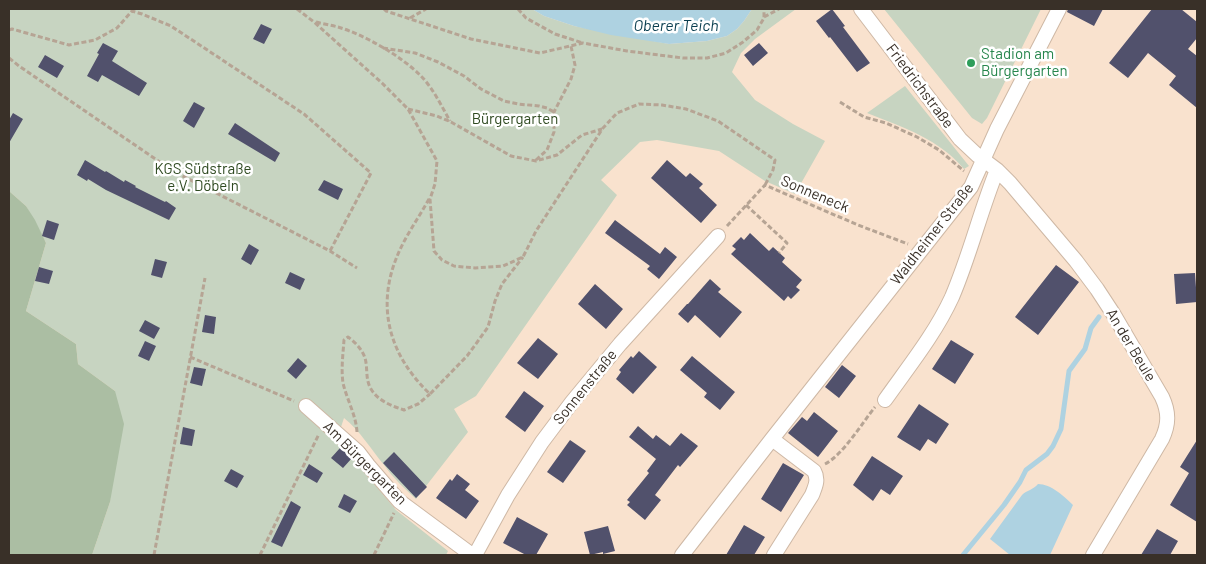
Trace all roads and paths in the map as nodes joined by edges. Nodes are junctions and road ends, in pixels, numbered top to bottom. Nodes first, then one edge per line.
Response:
1 (297, 9) edge
2 (384, 9) edge
3 (426, 9) edge
4 (518, 9) edge
5 (764, 9) edge
6 (779, 9) edge
7 (861, 9) edge
8 (1059, 9) edge
9 (410, 18) junction
10 (764, 18) junction
11 (314, 22) junction
12 (9, 30) edge
13 (583, 43) junction
14 (571, 46) junction
15 (383, 48) junction
16 (9, 58) edge
17 (840, 102) dead end
18 (408, 109) junction
19 (554, 112) junction
20 (451, 122) junction
21 (603, 128) junction
22 (983, 158) junction
23 (536, 161) junction
24 (997, 170) junction
25 (976, 177) junction
26 (765, 185) junction
27 (430, 199) junction
28 (746, 205) junction
29 (718, 236) joint
30 (921, 249) junction
31 (330, 250) junction
32 (779, 253) dead end
33 (523, 257) junction
34 (356, 268) dead end
35 (205, 278) dead end
36 (190, 357) junction
37 (430, 394) junction
38 (885, 400) joint
39 (306, 406) joint
40 (325, 423) junction
41 (772, 439) junction
42 (358, 453) junction
43 (814, 472) junction
44 (399, 501) junction
45 (154, 555) edge
46 (260, 555) edge
47 (374, 555) edge
48 (473, 555) edge
49 (682, 555) edge
50 (774, 555) edge
51 (1093, 555) edge

1 - 11 path
2 - 9 path
3 - 9 path
4 - 13 path
5 - 10 path
6 - 10 path
7 - 22 street, Friedrichstraße
8 - 22 street, Waldheimer Straße
9 - 14 path
10 - 13 path
11 - 15 path
11 - 18 path
12 - 31 path
13 - 14 path
14 - 19 path
15 - 19 path
15 - 20 path
16 - 31 path
17 - 25 path
18 - 20 path
18 - 27 path
19 - 23 path
20 - 23 path
21 - 23 path
21 - 26 path
21 - 33 path
22 - 24 street, An der Beule
22 - 25 street, Waldheimer Straße
24 - 38 street, Waldheimer Straße
24 - 51 street, An der Beule
25 - 30 street, Waldheimer Straße
26 - 28 path, Sonneneck
26 - 30 path, Sonneneck
27 - 33 path
27 - 37 path
28 - 29 path, Sonneneck
28 - 32 path
29 - 48 street, Sonnenstraße
30 - 41 street, Waldheimer Straße
31 - 34 path
33 - 37 path
35 - 36 path
36 - 39 path
36 - 45 path
37 - 42 path
38 - 43 path
39 - 40 street, Am Bürgergarten
40 - 42 street, Am Bürgergarten
40 - 46 path
41 - 43 street
41 - 49 street, Waldheimer Straße
42 - 44 street, Am Bürgergarten
43 - 50 street
44 - 47 path
44 - 48 street, Am Bürgergarten

